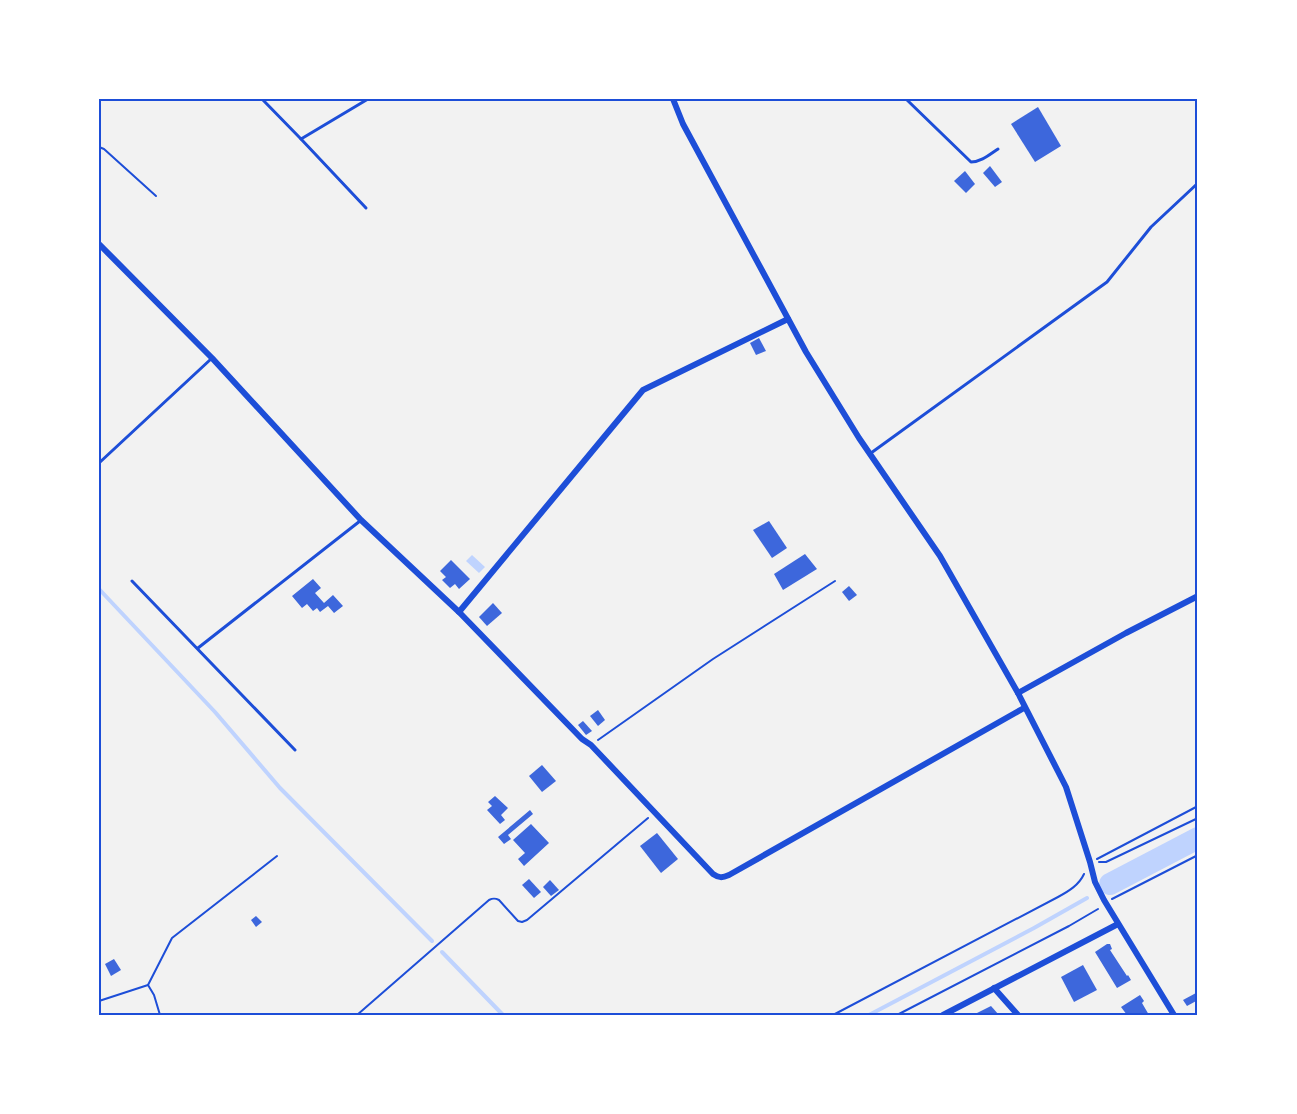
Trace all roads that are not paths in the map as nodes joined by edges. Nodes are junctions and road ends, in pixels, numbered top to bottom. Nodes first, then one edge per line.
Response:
1 (262, 99) edge
2 (368, 99) edge
3 (673, 99) edge
4 (906, 99) edge
5 (301, 139) junction
6 (998, 149) dead end
7 (1198, 183) edge
8 (366, 208) dead end
9 (99, 244) edge
10 (788, 319) junction
11 (212, 358) junction
12 (870, 454) junction
13 (99, 464) edge
14 (361, 519) junction
15 (132, 581) dead end
16 (1198, 596) edge
17 (459, 612) junction
18 (198, 648) junction
19 (1018, 693) junction
20 (1024, 708) junction
21 (296, 750) dead end
22 (1118, 924) junction
23 (994, 988) junction
24 (943, 1015) edge
25 (1018, 1015) edge
26 (1174, 1015) edge

1 - 5 lane
2 - 5 lane
3 - 10 street
4 - 6 lane
5 - 8 lane
7 - 12 lane
9 - 11 street
10 - 12 street
10 - 17 street
11 - 13 lane
11 - 14 street
12 - 19 street
14 - 17 street
14 - 18 lane
15 - 18 lane
16 - 19 street
17 - 20 street
18 - 21 lane
19 - 20 street
20 - 22 street
22 - 23 street
22 - 26 street
23 - 24 street
23 - 25 street

